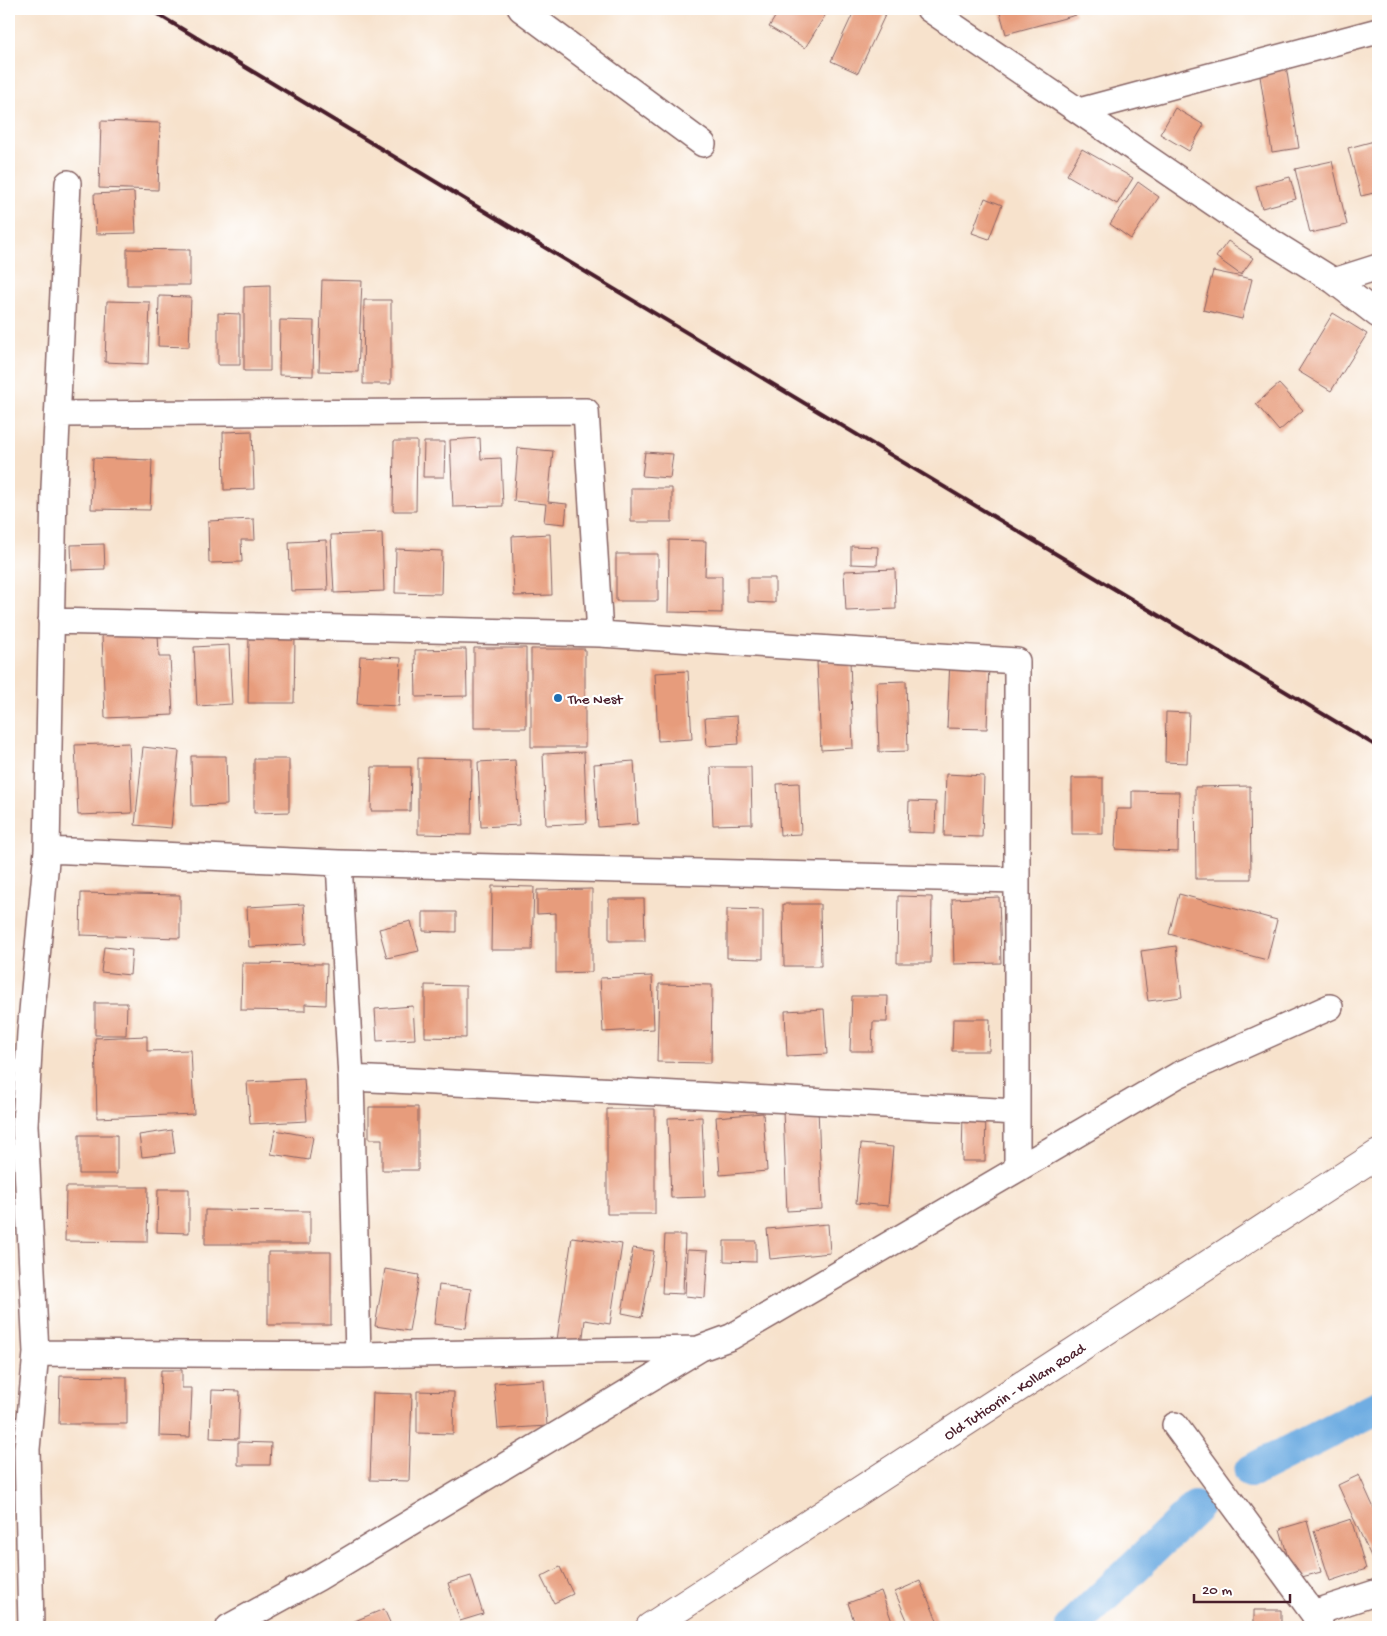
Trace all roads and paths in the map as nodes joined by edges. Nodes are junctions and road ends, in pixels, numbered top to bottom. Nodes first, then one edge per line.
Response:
1 (521, 9) edge
2 (929, 9) edge
3 (1378, 31) edge
4 (1079, 111) junction
5 (704, 144) dead end
6 (68, 183) dead end
7 (1378, 267) edge
8 (1334, 281) junction
9 (1378, 315) edge
10 (58, 414) junction
11 (51, 621) junction
12 (600, 634) junction
13 (47, 850) junction
14 (338, 864) junction
15 (1017, 880) junction
16 (1330, 1007) dead end
17 (351, 1078) junction
18 (1017, 1112) junction
19 (17, 1126) edge
20 (1378, 1154) edge
21 (1017, 1169) junction
22 (701, 1348) junction
23 (36, 1353) junction
24 (358, 1355) junction
25 (1174, 1425) dead end
26 (18, 1450) edge
27 (1378, 1592) edge
28 (1317, 1620) edge
29 (31, 1627) edge
30 (229, 1627) edge
31 (650, 1627) edge

1 - 5 street
2 - 4 street
3 - 4 street
4 - 8 street
6 - 10 street
7 - 8 street
8 - 9 street
10 - 11 street
10 - 12 street
11 - 12 street
11 - 13 street
12 - 15 street
13 - 14 street
13 - 19 street
14 - 15 street
14 - 17 street
15 - 18 street
16 - 21 street
17 - 18 street
17 - 24 street
18 - 21 street
19 - 23 street
20 - 31 main road, Old Tuticorin - Kollam Road
21 - 22 street
22 - 24 street
22 - 30 street
23 - 24 street
23 - 26 street
25 - 28 street
26 - 29 street
27 - 28 street

